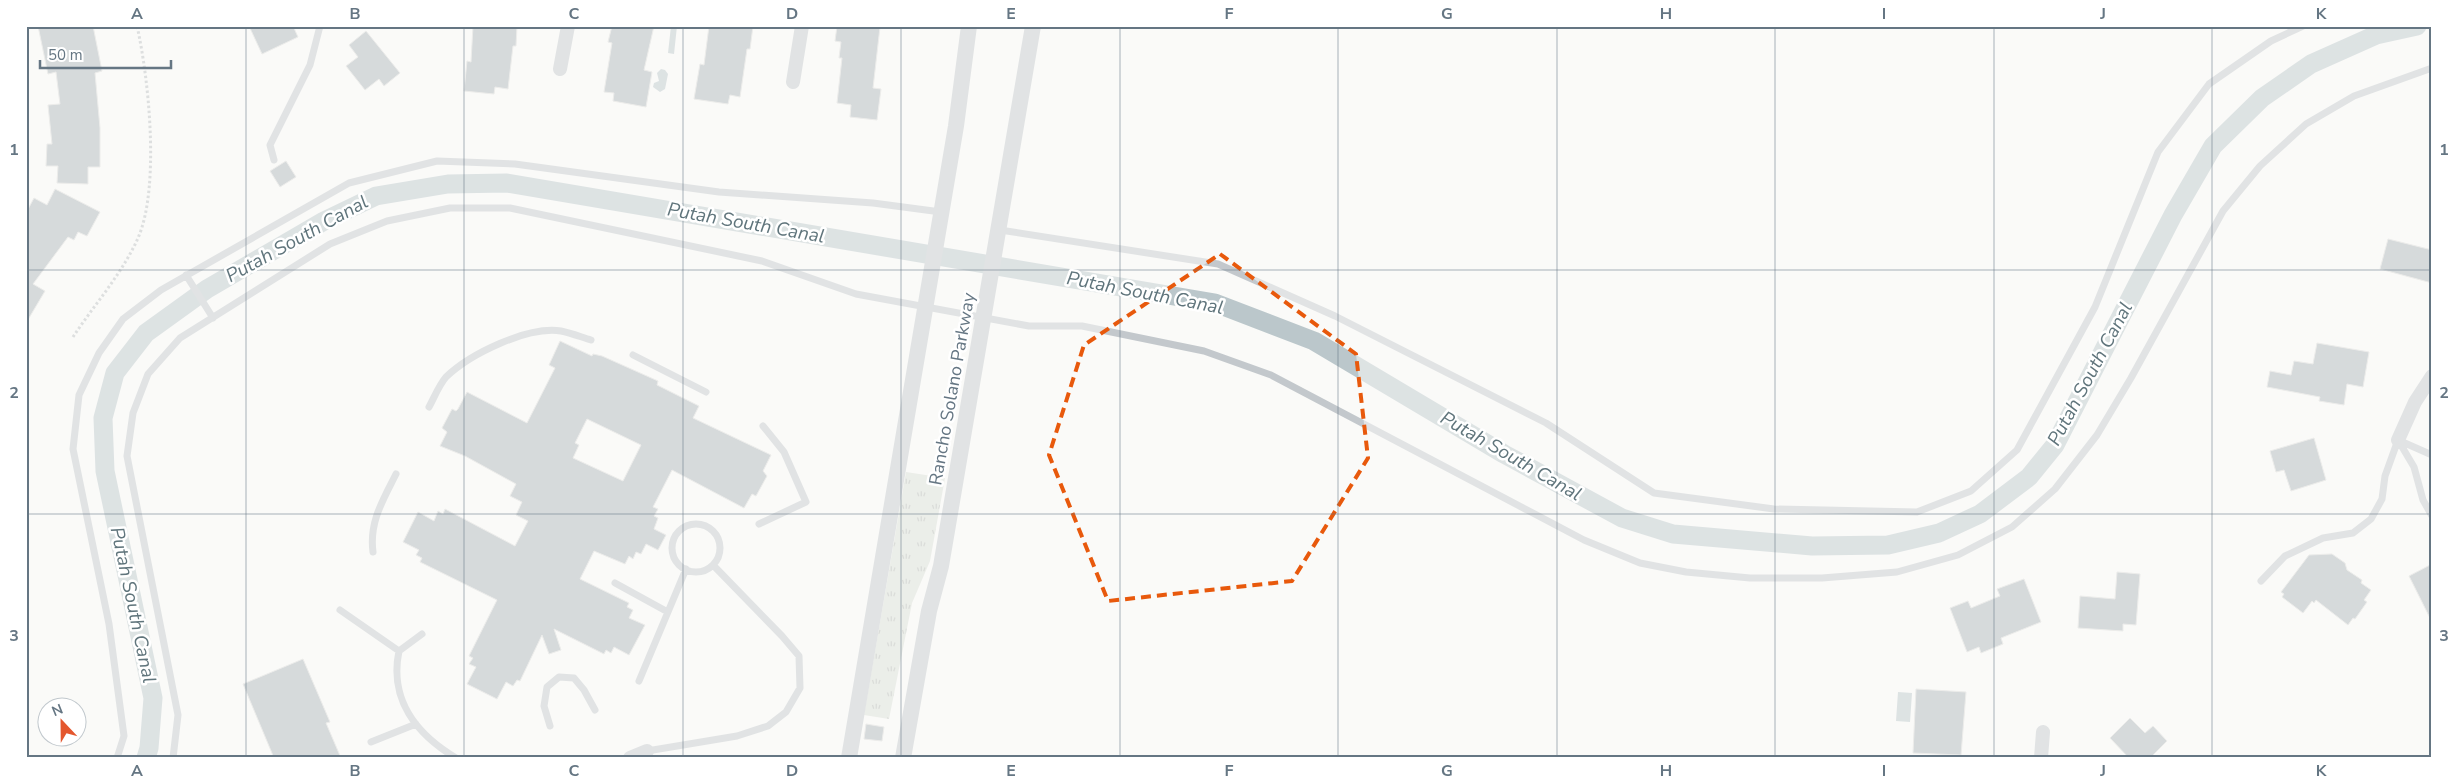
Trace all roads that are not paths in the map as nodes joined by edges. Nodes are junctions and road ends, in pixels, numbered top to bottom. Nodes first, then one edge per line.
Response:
1 (320, 26) edge
2 (568, 26) edge
3 (802, 26) edge
4 (969, 26) edge
5 (1033, 26) edge
6 (2303, 26) edge
7 (2432, 68) edge
8 (560, 69) dead end
9 (793, 82) dead end
10 (274, 160) dead end
11 (941, 212) junction
12 (999, 233) junction
13 (188, 278) junction
14 (924, 307) junction
15 (985, 311) junction
16 (211, 314) junction
17 (591, 340) dead end
18 (633, 355) dead end
19 (2432, 376) edge
20 (706, 392) dead end
21 (429, 407) dead end
22 (763, 426) dead end
23 (2398, 440) junction
24 (2432, 455) edge
25 (396, 474) dead end
26 (2432, 516) edge
27 (760, 524) dead end
28 (373, 552) dead end
29 (712, 565) junction
30 (686, 569) junction
31 (2261, 581) dead end
32 (615, 583) dead end
33 (340, 610) dead end
34 (666, 611) junction
35 (422, 634) dead end
36 (398, 650) junction
37 (639, 681) dead end
38 (595, 710) dead end
39 (416, 724) junction
40 (550, 726) dead end
41 (2043, 732) dead end
42 (371, 742) dead end
43 (646, 754) edge
44 (117, 758) edge
45 (173, 758) edge
46 (456, 758) edge
47 (630, 758) edge
48 (849, 758) edge
49 (903, 758) edge
50 (2041, 758) edge

1 - 10 lane
2 - 8 street
3 - 9 street
4 - 11 street
5 - 12 street, Rancho Solano Parkway
6 - 12 lane
7 - 15 lane
11 - 13 lane
11 - 14 street
12 - 15 street, Rancho Solano Parkway
13 - 16 lane
13 - 44 lane
14 - 15 lane
14 - 16 lane
14 - 48 street
15 - 49 street, Rancho Solano Parkway
16 - 45 lane
17 - 21 lane
18 - 20 lane
19 - 23 street
22 - 27 lane
23 - 24 lane
23 - 26 lane
23 - 31 lane
25 - 28 lane
29 - 30 lane
29 - 30 lane
29 - 43 lane
30 - 34 lane
32 - 34 lane
33 - 36 lane
34 - 37 lane
35 - 36 lane
36 - 39 lane
38 - 40 lane
39 - 42 lane
39 - 46 lane
41 - 50 street
43 - 47 street

